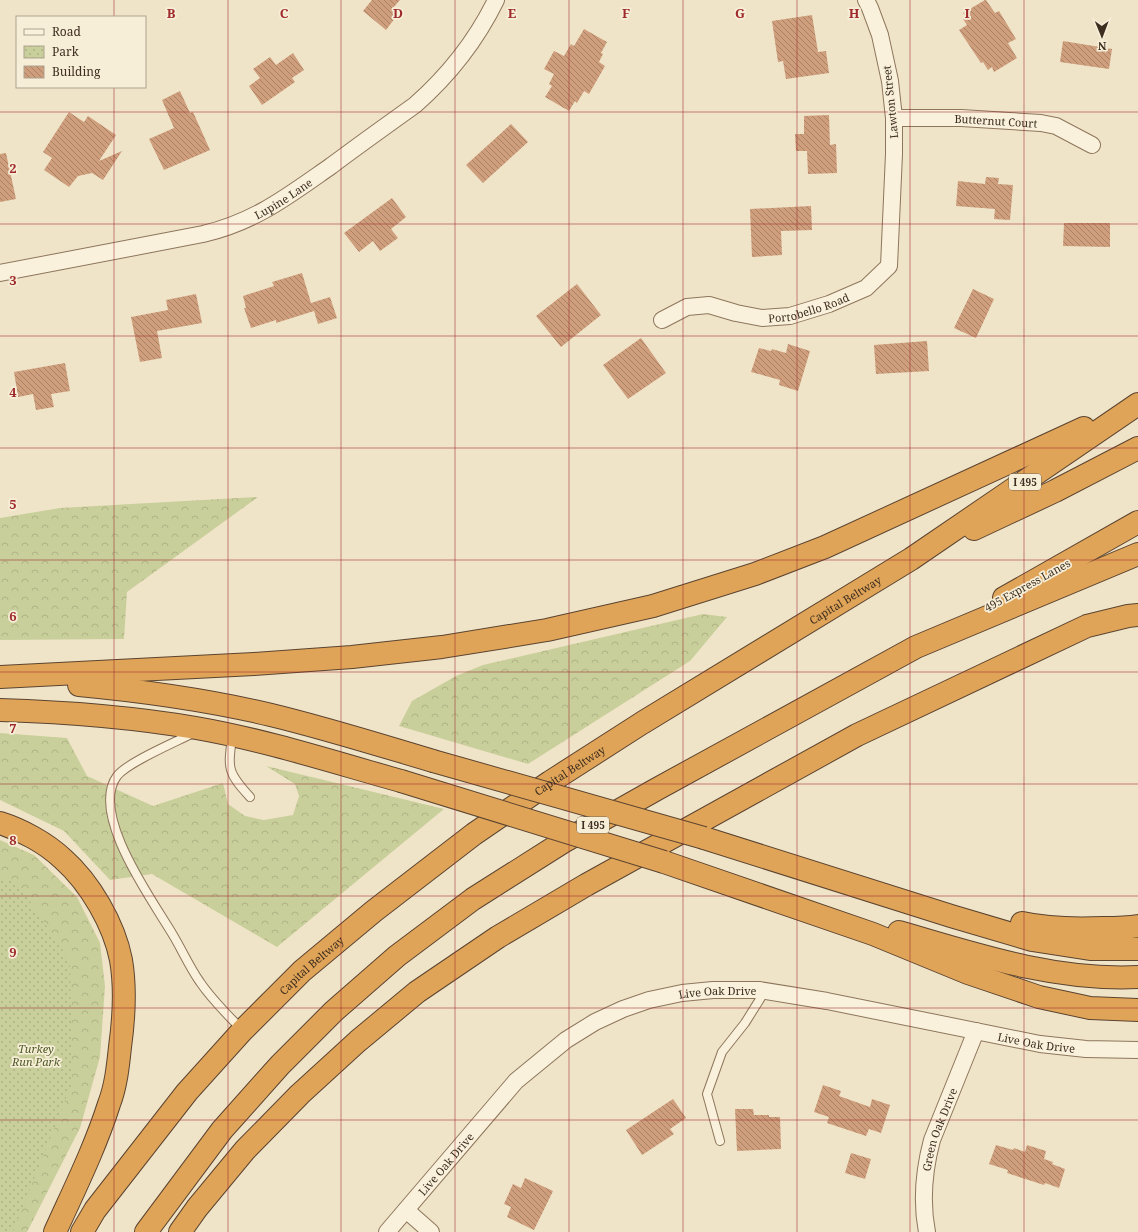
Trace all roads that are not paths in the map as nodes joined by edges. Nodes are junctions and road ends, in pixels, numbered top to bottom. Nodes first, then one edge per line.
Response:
1 (496, 0) edge
2 (866, 0) edge
3 (894, 118) junction
4 (1092, 145) dead end
5 (892, 207) joint
6 (0, 273) edge
7 (662, 320) dead end
8 (1138, 404) edge
9 (1138, 448) edge
10 (1138, 522) edge
11 (1138, 554) edge
12 (911, 559) junction
13 (1138, 615) edge
14 (916, 647) junction
15 (0, 679) edge
16 (0, 710) edge
17 (201, 729) junction
18 (232, 736) junction
19 (250, 797) dead end
20 (0, 823) edge
21 (704, 838) junction
22 (664, 862) junction
23 (1138, 926) edge
24 (1138, 949) edge
25 (1138, 977) edge
26 (765, 991) junction
27 (1138, 1010) edge
28 (242, 1031) junction
29 (976, 1031) junction
30 (1138, 1050) edge
31 (720, 1141) dead end
32 (406, 1210) junction
33 (55, 1232) edge
34 (82, 1232) edge
35 (146, 1232) edge
36 (180, 1232) edge
37 (387, 1232) edge
38 (431, 1232) edge
39 (927, 1232) edge

1 - 6 street, Lupine Lane
2 - 3 street, Lawton Street
3 - 4 street, Butternut Court
3 - 5 street, Lawton Street
5 - 7 street, Portobello Road
8 - 12 highway, Capital Beltway / I 495
8 - 15 highway
9 - 12 highway
10 - 14 highway, 495 Express Lanes
11 - 14 highway, I 495
12 - 28 highway, Capital Beltway / I 495
13 - 36 highway
14 - 35 highway, I 495
15 - 21 highway, bridge
16 - 17 highway
17 - 18 highway
17 - 28 lane
18 - 19 lane
18 - 22 highway, bridge
20 - 33 highway
21 - 23 highway
21 - 24 highway
22 - 25 highway
22 - 27 highway
26 - 29 street, Live Oak Drive
26 - 31 lane
26 - 32 street, Live Oak Drive
28 - 34 highway, Capital Beltway / I 495
29 - 30 street, Live Oak Drive
29 - 39 street, Green Oak Drive
32 - 37 street, Live Oak Drive
32 - 38 street

